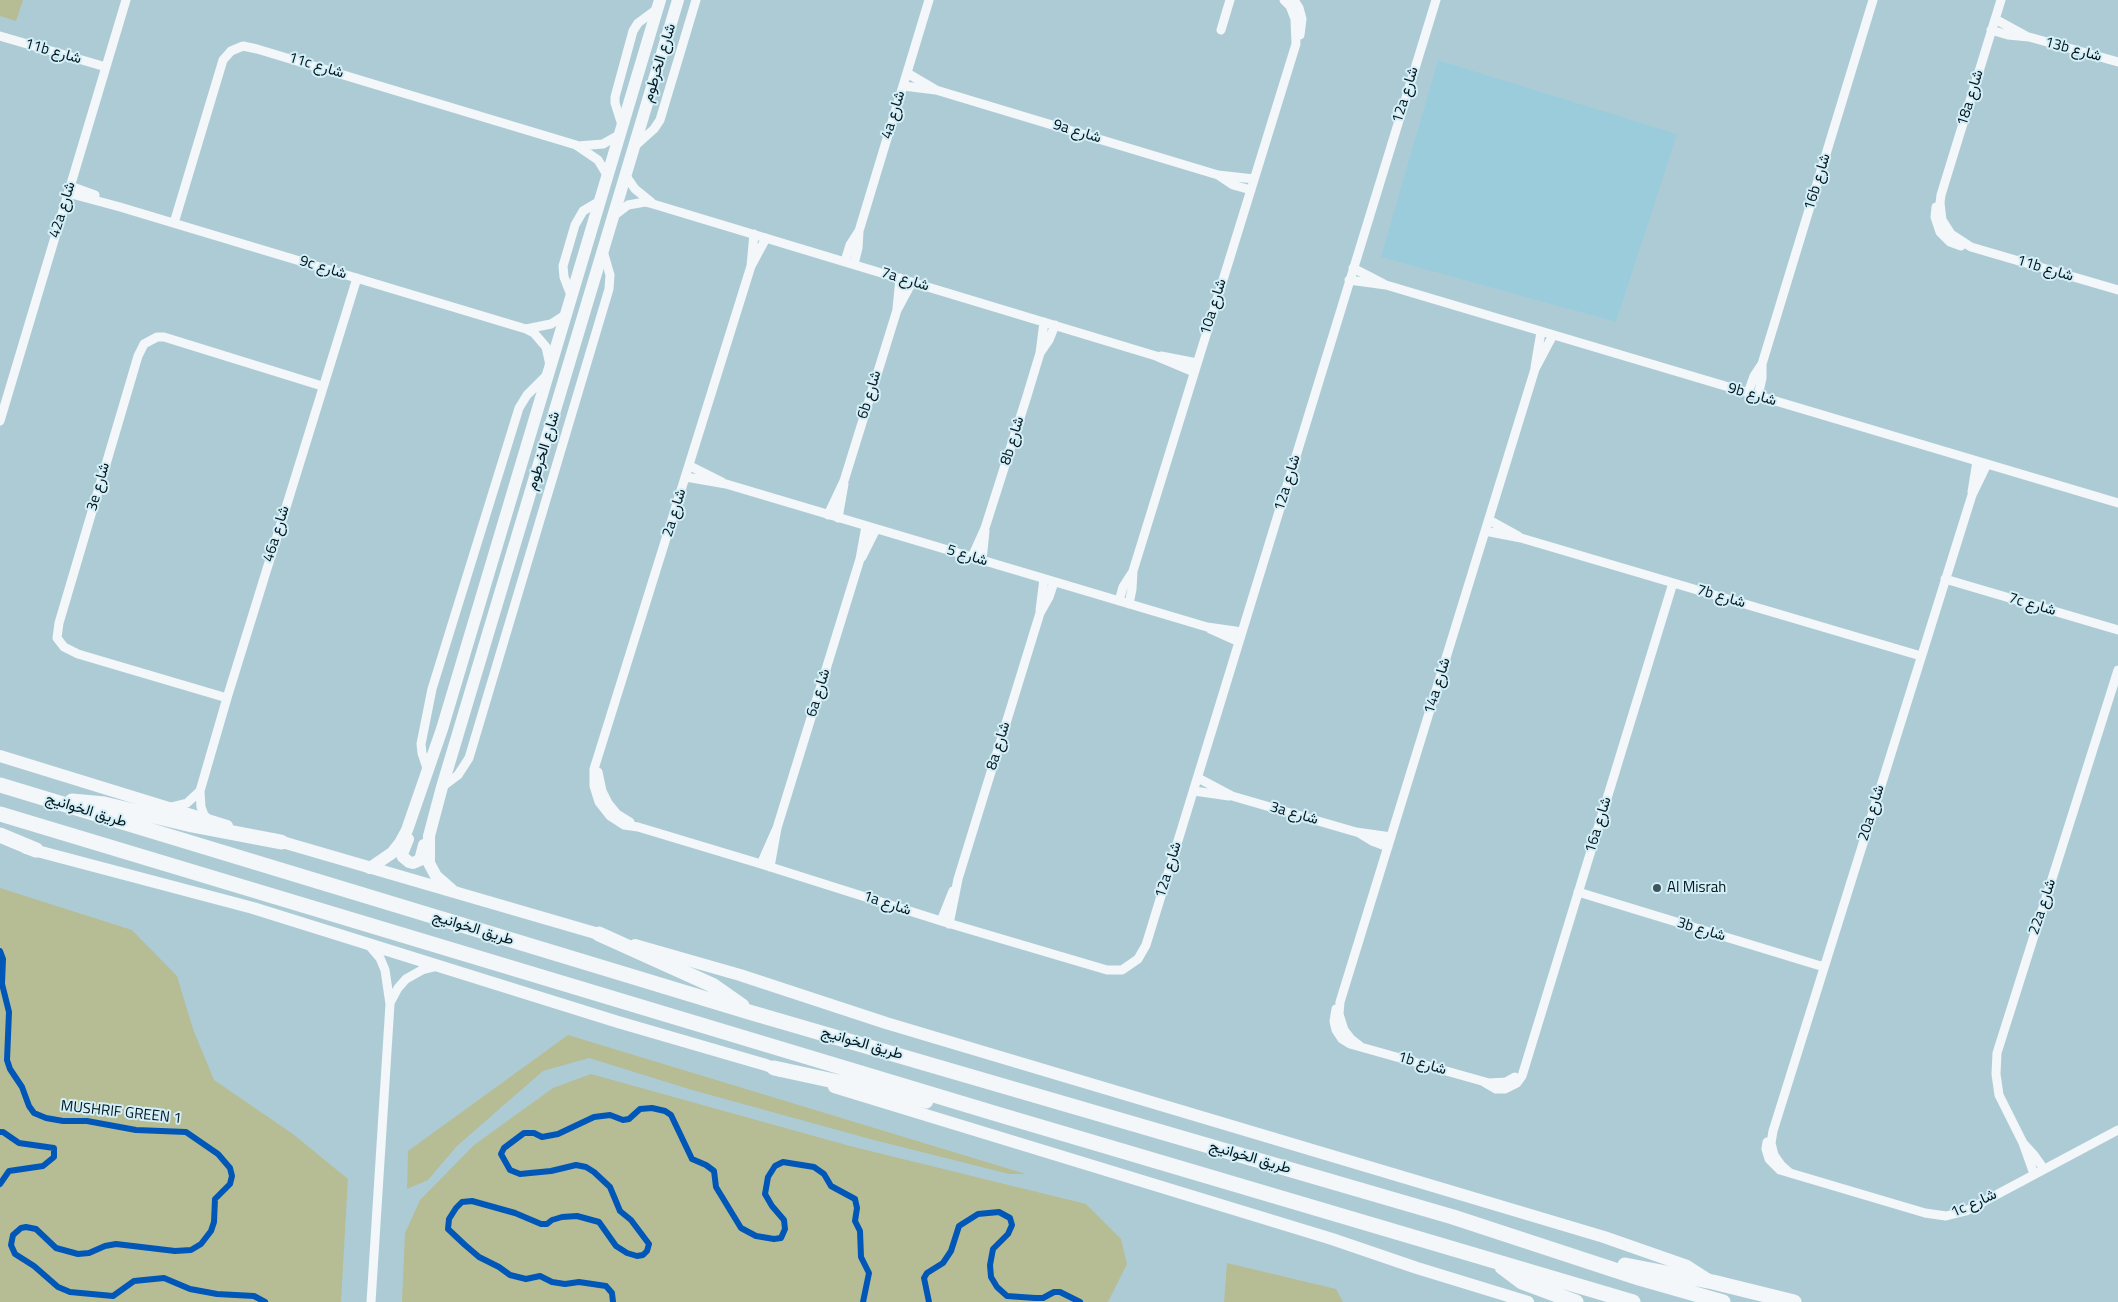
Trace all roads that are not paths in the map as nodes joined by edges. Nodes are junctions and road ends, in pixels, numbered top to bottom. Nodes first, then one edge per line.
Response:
1 (126, 0) edge
2 (672, 0) edge
3 (678, 0) edge
4 (696, 0) edge
5 (929, 0) edge
6 (1230, 0) edge
7 (1284, 0) edge
8 (1294, 0) edge
9 (1436, 0) edge
10 (1874, 0) edge
11 (2001, 0) edge
12 (658, 4) edge
13 (1297, 13) junction
14 (1994, 19) junction
15 (1222, 30) dead end
16 (1991, 30) junction
17 (0, 36) edge
18 (2029, 37) junction
19 (2118, 62) edge
20 (106, 67) junction
21 (907, 72) junction
22 (656, 74) junction
23 (903, 86) junction
24 (936, 90) junction
25 (620, 130) junction
26 (576, 145) junction
27 (635, 146) junction
28 (607, 175) junction
29 (1218, 175) junction
30 (626, 176) junction
31 (1254, 179) junction
32 (69, 189) junction
33 (1250, 190) junction
34 (653, 204) junction
35 (615, 215) junction
36 (174, 223) junction
37 (1943, 230) joint
38 (754, 234) junction
39 (766, 238) junction
40 (604, 251) junction
41 (849, 263) junction
42 (751, 266) junction
43 (1353, 268) junction
44 (357, 278) junction
45 (900, 278) junction
46 (1349, 280) junction
47 (912, 282) junction
48 (1386, 285) junction
49 (2118, 290) edge
50 (897, 310) junction
51 (566, 315) junction
52 (1044, 322) junction
53 (1054, 325) junction
54 (526, 329) junction
55 (1541, 332) junction
56 (1553, 335) junction
57 (1040, 353) junction
58 (1762, 364) junction
59 (1196, 368) junction
60 (1535, 369) junction
61 (549, 370) junction
62 (322, 386) junction
63 (1748, 393) junction
64 (1758, 396) junction
65 (0, 421) edge
66 (1977, 462) junction
67 (1987, 464) junction
68 (521, 465) junction
69 (690, 466) junction
70 (686, 477) junction
71 (844, 481) junction
72 (726, 484) junction
73 (1972, 495) junction
74 (2118, 504) edge
75 (526, 510) junction
76 (828, 514) junction
77 (838, 518) junction
78 (1488, 520) junction
79 (866, 526) junction
80 (985, 528) junction
81 (876, 529) junction
82 (1485, 531) junction
83 (1521, 538) junction
84 (972, 557) junction
85 (860, 559) junction
86 (982, 560) junction
87 (1133, 571) junction
88 (1044, 579) junction
89 (1945, 579) junction
90 (1054, 582) junction
91 (1673, 583) junction
92 (1118, 601) junction
93 (1129, 604) junction
94 (1040, 613) junction
95 (1207, 627) junction
96 (2118, 630) edge
97 (1242, 632) junction
98 (1239, 642) junction
99 (1921, 656) junction
100 (2118, 670) edge
101 (226, 698) junction
102 (0, 756) edge
103 (428, 771) junction
104 (1198, 778) junction
105 (0, 785) edge
106 (442, 787) junction
107 (200, 791) junction
108 (1194, 791) junction
109 (1232, 796) junction
110 (62, 804) junction
111 (162, 806) junction
112 (605, 806) joint
113 (0, 814) edge
114 (413, 815) junction
115 (210, 821) junction
116 (433, 824) junction
117 (777, 828) junction
118 (1356, 832) junction
119 (0, 835) edge
120 (1391, 837) junction
121 (0, 840) edge
122 (281, 842) junction
123 (1388, 847) junction
124 (36, 850) junction
125 (761, 864) junction
126 (770, 867) junction
127 (370, 868) junction
128 (1578, 892) junction
129 (456, 893) junction
130 (945, 923) junction
131 (599, 934) junction
132 (367, 944) junction
133 (1134, 962) joint
134 (440, 966) junction
135 (1824, 967) junction
136 (390, 1004) junction
137 (749, 1012) junction
138 (1341, 1032) joint
139 (774, 1068) junction
140 (1508, 1085) joint
141 (997, 1114) junction
142 (2118, 1130) edge
143 (2023, 1143) junction
144 (1772, 1157) joint
145 (2044, 1169) junction
146 (2034, 1174) junction
147 (1578, 1258) junction
148 (1498, 1263) junction
149 (1713, 1282) junction
150 (372, 1302) edge
151 (1528, 1302) edge
152 (1576, 1302) edge
153 (1633, 1302) edge
154 (1724, 1302) edge
155 (1794, 1302) edge

1 - 20 street, 42a شارع
2 - 22 street
3 - 22 street, شارع الخرطوم
4 - 27 street
5 - 21 street, 4a شارع
6 - 15 street
7 - 13 street
8 - 13 street
9 - 43 street, 12a شارع
10 - 58 street, 16b شارع
11 - 14 street, 18a شارع
12 - 25 street, شارع الخرطوم
13 - 31 street, 10a شارع
14 - 16 street, 18a شارع
14 - 18 street, 13b شارع
16 - 18 street, 13b شارع
16 - 37 street, 18a شارع
17 - 20 street, 11b شارع
18 - 19 street, 13b شارع
20 - 32 street, 42a شارع
21 - 23 street, 4a شارع
21 - 24 street, 9a شارع
22 - 27 street, شارع الخرطوم
23 - 24 street, 9a شارع
23 - 41 street, 4a شارع
24 - 29 street, 9a شارع
25 - 26 street, 11c شارع
25 - 28 street, شارع الخرطوم
26 - 28 street, 11c شارع
26 - 36 street, 11c شارع
27 - 30 street, شارع الخرطوم
28 - 51 street, شارع الخرطوم
29 - 31 street, 9a شارع
29 - 33 street, 9a شارع
30 - 34 street, 7a شارع
30 - 35 street, شارع الخرطوم
31 - 33 street, 10a شارع
32 - 36 street, 9c شارع
32 - 65 street, 42a شارع
33 - 59 street, 10a شارع
34 - 35 street, 7a شارع
34 - 38 street, 7a شارع
35 - 40 street, شارع الخرطوم
36 - 44 street, 9c شارع
37 - 49 street, 11b شارع
38 - 39 street, 7a شارع
38 - 42 street, 2a شارع
39 - 41 street, 7a شارع
39 - 42 street, 2a شارع
40 - 75 street, شارع الخرطوم
40 - 106 street
41 - 45 street, 7a شارع
42 - 69 street, 2a شارع
43 - 46 street, 12a شارع
43 - 48 street, 9b شارع
44 - 54 street, 9c شارع
44 - 62 street, 46a شارع
45 - 47 street, 7a شارع
45 - 50 street, 6b شارع
46 - 48 street, 9b شارع
46 - 97 street, 12a شارع
47 - 50 street, 6b شارع
47 - 52 street, 7a شارع
48 - 55 street, 9b شارع
50 - 71 street, 6b شارع
51 - 54 street, 9c شارع
51 - 61 street, شارع الخرطوم
52 - 53 street, 7a شارع
52 - 57 street, 8b شارع
53 - 57 street, 8b شارع
53 - 59 street, 7a شارع
54 - 61 street, 9c شارع
55 - 56 street, 9b شارع
55 - 60 street, 14a شارع
56 - 60 street, 14a شارع
56 - 63 street, 9b شارع
57 - 80 street, 8b شارع
58 - 63 street, 16b شارع
58 - 64 street, 16b شارع
59 - 87 street, 10a شارع
60 - 78 street, 14a شارع
61 - 68 street, شارع الخرطوم
61 - 103 street
62 - 101 street, 46a شارع
62 - 101 street, 3e شارع
63 - 64 street, 9b شارع
64 - 66 street, 9b شارع
66 - 67 street, 9b شارع
66 - 73 street, 20a شارع
67 - 73 street, 20a شارع
67 - 74 street, 9b شارع
68 - 75 street
68 - 103 street, شارع الخرطوم
69 - 70 street, 2a شارع
69 - 72 street, شارع 5
70 - 72 street, شارع 5
70 - 112 street, 2a شارع
71 - 76 street, 6b شارع
71 - 77 street, 6b شارع
72 - 76 street, شارع 5
73 - 89 street, 20a شارع
75 - 106 street, شارع الخرطوم
76 - 77 street, شارع 5
77 - 79 street, شارع 5
78 - 82 street, 14a شارع
78 - 83 street, 7b شارع
79 - 81 street, شارع 5
79 - 85 street, 6a شارع
80 - 84 street, 8b شارع
80 - 86 street, 8b شارع
81 - 84 street, شارع 5
81 - 85 street, 6a شارع
82 - 83 street, 7b شارع
82 - 120 street, 14a شارع
83 - 91 street, 7b شارع
84 - 86 street, شارع 5
85 - 117 street, 6a شارع
86 - 88 street, شارع 5
87 - 92 street, 10a شارع
87 - 93 street, 10a شارع
88 - 90 street, شارع 5
88 - 94 street, 8a شارع
89 - 96 street, 7c شارع
89 - 99 street, 20a شارع
90 - 92 street, شارع 5
90 - 94 street, 8a شارع
91 - 99 street, 7b شارع
91 - 128 street, 16a شارع
92 - 93 street, شارع 5
93 - 95 street, شارع 5
94 - 130 street, 8a شارع
95 - 97 street, شارع 5
95 - 98 street, شارع 5
97 - 98 street, 12a شارع
98 - 104 street, 12a شارع
99 - 135 street, 20a شارع
100 - 143 street, 22a شارع
101 - 107 street, 46a شارع
102 - 111 street
103 - 114 street, شارع الخرطوم
104 - 108 street, 12a شارع
104 - 109 street, 3a شارع
105 - 110 highway, طريق الخوانيج
106 - 116 street, شارع الخرطوم
107 - 111 street
107 - 115 street, 46a شارع
108 - 109 street, 3a شارع
108 - 133 street, 12a شارع
109 - 118 street, 3a شارع
110 - 122 highway
110 - 137 highway, طريق الخوانيج
111 - 115 street
112 - 125 street, 1a شارع
113 - 141 highway, طريق الخوانيج
114 - 116 street
114 - 127 street, شارع الخرطوم
115 - 122 street
116 - 129 street, شارع الخرطوم
117 - 125 street, 6a شارع
117 - 126 street, 6a شارع
118 - 120 street, 3a شارع
118 - 123 street, 3a شارع
119 - 124 highway
120 - 123 street, 14a شارع
121 - 124 street
122 - 127 street
123 - 138 street, 14a شارع
124 - 132 street
125 - 126 street, 1a شارع
126 - 130 street, 1a شارع
127 - 129 street
128 - 135 street, 3b شارع
128 - 140 street, 16a شارع
129 - 131 street
130 - 133 street, 1a شارع
131 - 137 highway
131 - 149 street
132 - 134 street
132 - 136 street
134 - 136 street
134 - 139 street
135 - 144 street, 20a شارع
136 - 150 street
137 - 147 highway, طريق الخوانيج
138 - 140 street, 1b شارع
139 - 141 highway
139 - 151 street
141 - 148 highway, طريق الخوانيج
142 - 145 street, 1c شارع
143 - 145 street, 22a شارع
143 - 146 street, 22a شارع
144 - 146 street, 1c شارع
145 - 146 street, 1c شارع
147 - 149 highway
147 - 154 highway, طريق الخوانيج
148 - 152 highway
148 - 153 highway, طريق الخوانيج
149 - 155 highway

